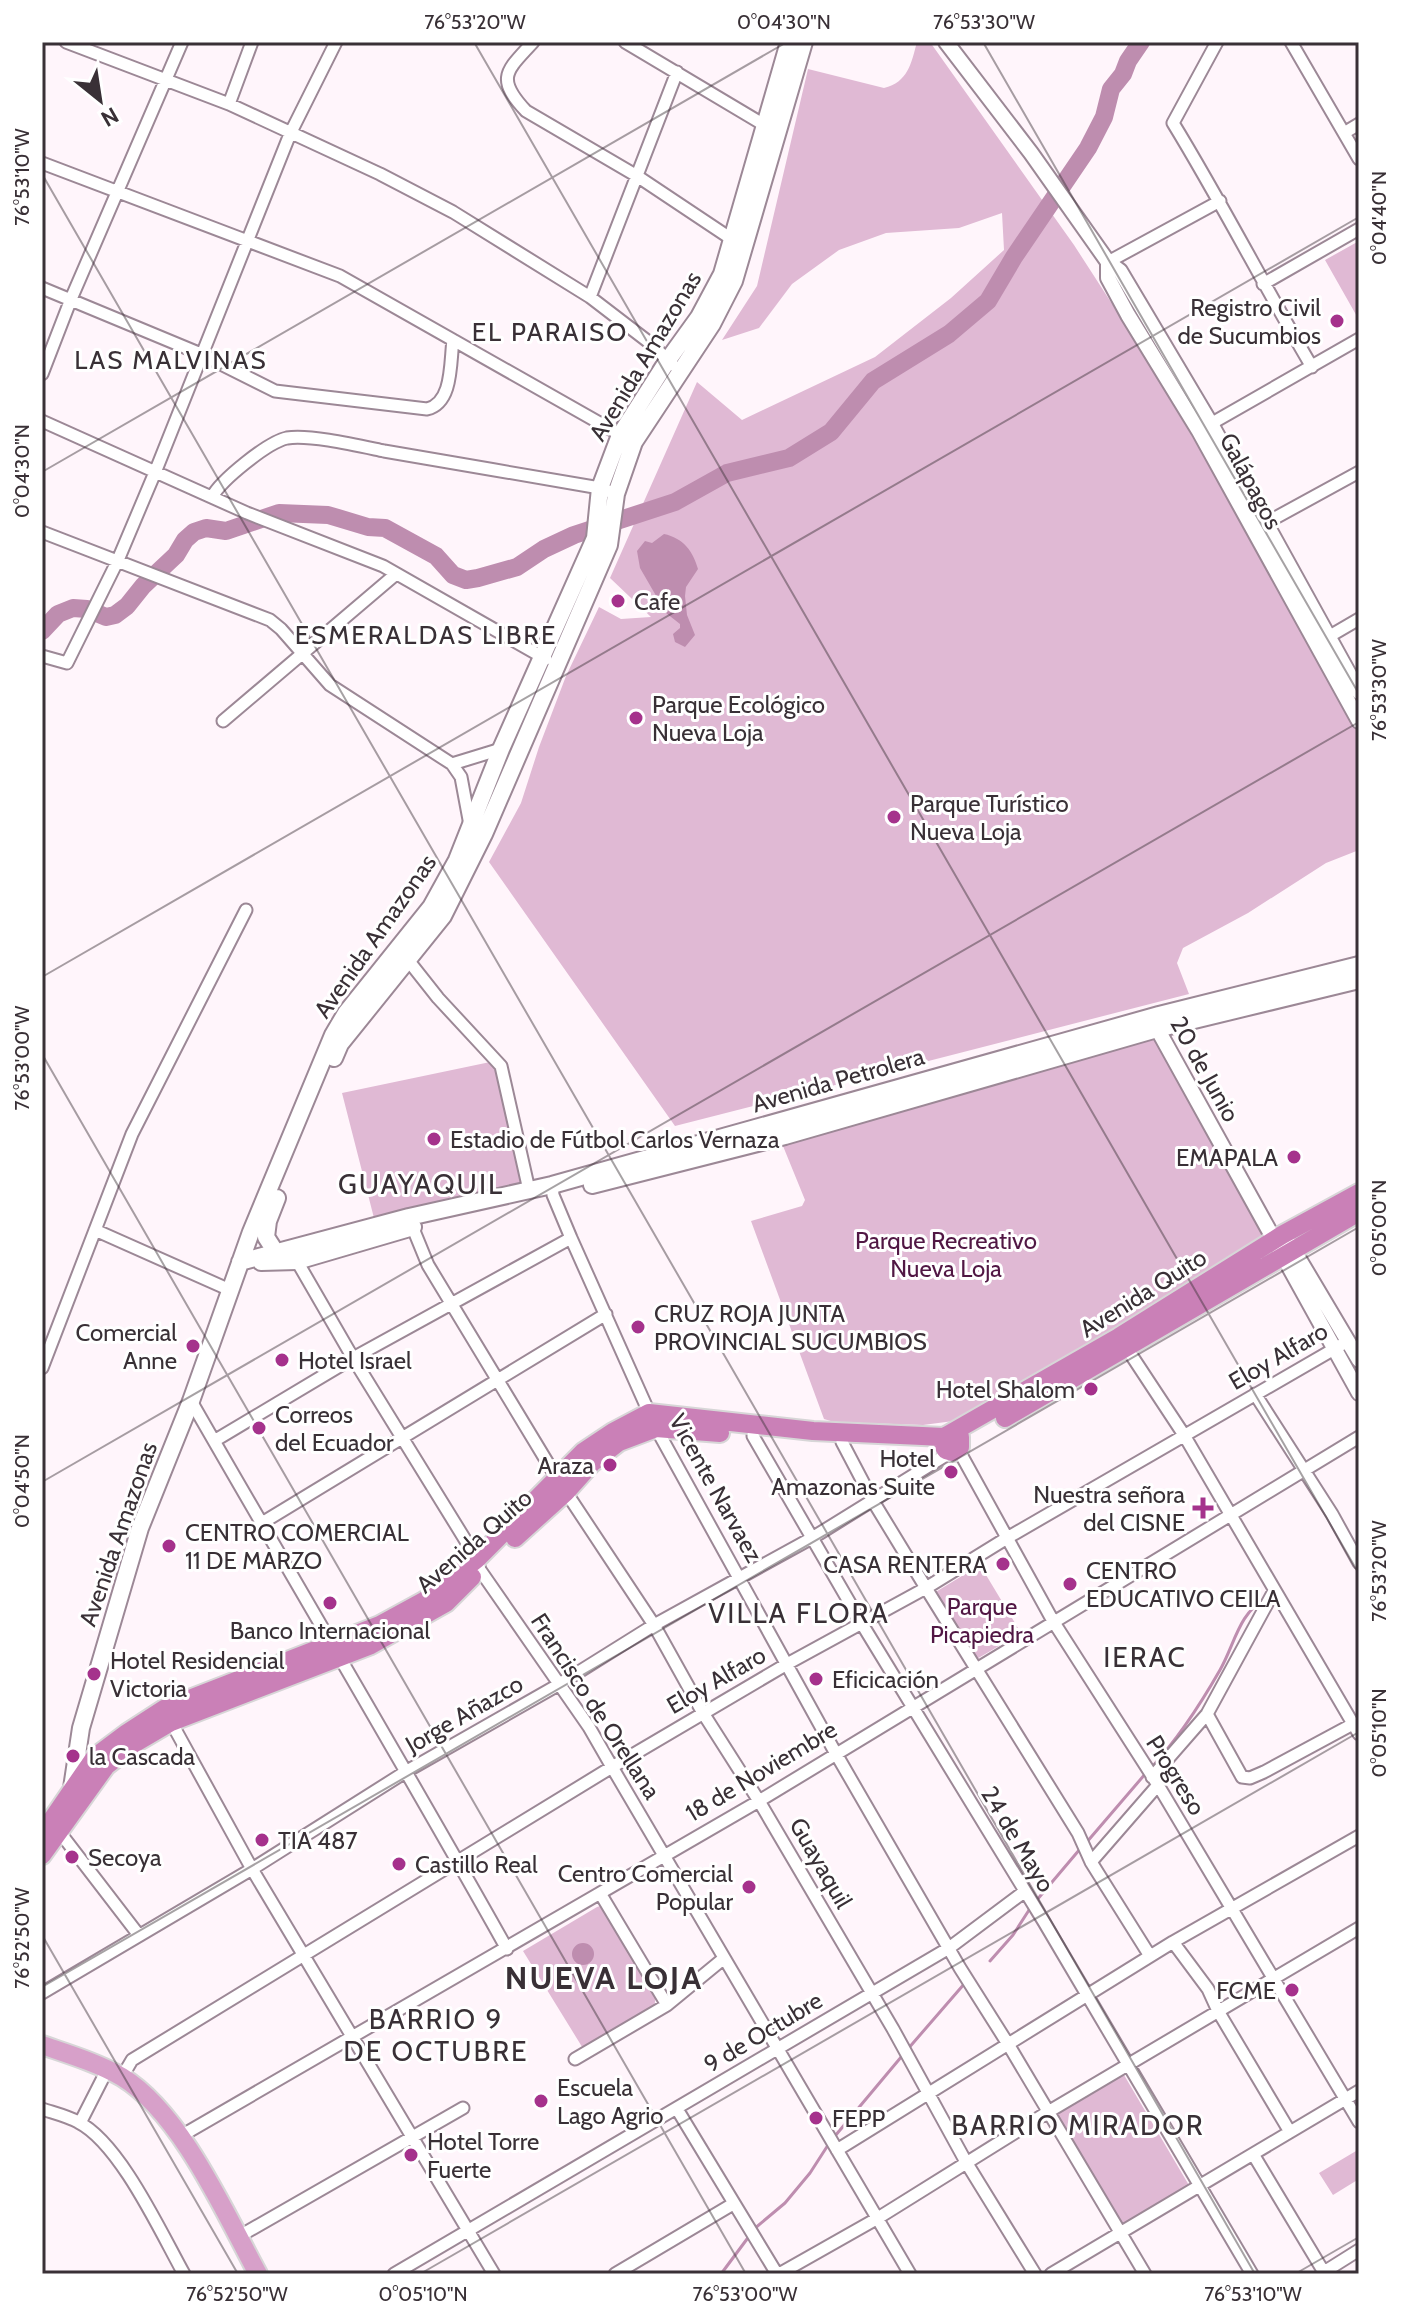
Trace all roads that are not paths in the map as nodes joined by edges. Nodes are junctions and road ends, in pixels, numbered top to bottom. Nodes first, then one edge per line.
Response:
1 (66, 42) edge
2 (182, 42) edge
3 (252, 42) edge
4 (336, 42) edge
5 (533, 42) edge
6 (626, 42) edge
7 (789, 42) edge
8 (804, 42) edge
9 (946, 42) edge
10 (1217, 42) edge
11 (1291, 42) edge
12 (677, 72) junction
13 (164, 80) junction
14 (229, 104) junction
15 (1359, 124) edge
16 (772, 129) junction
17 (1344, 133) junction
18 (290, 134) junction
19 (1359, 159) edge
20 (42, 163) edge
21 (637, 176) junction
22 (117, 191) junction
23 (1220, 201) junction
24 (1359, 229) edge
25 (733, 240) junction
26 (249, 242) junction
27 (1108, 262) junction
28 (1263, 284) junction
29 (42, 288) edge
30 (590, 297) junction
31 (71, 299) junction
32 (1359, 339) edge
33 (453, 340) junction
34 (201, 354) junction
35 (673, 366) junction
36 (1312, 367) junction
37 (42, 374) edge
38 (42, 421) edge
39 (1205, 427) junction
40 (627, 438) junction
41 (156, 470) junction
42 (1359, 472) edge
43 (212, 497) junction
44 (607, 497) junction
45 (1264, 524) junction
46 (42, 532) edge
47 (602, 542) junction
48 (118, 560) junction
49 (396, 574) junction
50 (1359, 619) edge
51 (1321, 641) junction
52 (302, 653) junction
53 (42, 656) edge
54 (541, 657) junction
55 (557, 666) junction
56 (1359, 692) edge
57 (223, 721) dead end
58 (1359, 721) edge
59 (501, 749) junction
60 (452, 764) junction
61 (471, 830) junction
62 (246, 910) dead end
63 (404, 954) junction
64 (1359, 965) edge
65 (1359, 980) edge
66 (1158, 1022) junction
67 (529, 1190) junction
68 (552, 1190) junction
69 (1359, 1193) edge
70 (1359, 1212) edge
71 (410, 1222) junction
72 (95, 1230) junction
73 (571, 1238) junction
74 (1284, 1245) junction
75 (287, 1253) junction
76 (240, 1262) junction
77 (230, 1290) junction
78 (452, 1303) junction
79 (606, 1314) junction
80 (1348, 1341) junction
81 (1122, 1343) junction
82 (1334, 1349) junction
83 (353, 1358) junction
84 (1359, 1360) edge
85 (42, 1368) edge
86 (499, 1381) junction
87 (1359, 1393) edge
88 (1255, 1394) junction
89 (191, 1401) junction
90 (653, 1420) junction
91 (753, 1431) junction
92 (1184, 1435) junction
93 (1359, 1437) edge
94 (404, 1438) junction
95 (214, 1441) junction
96 (842, 1442) junction
97 (951, 1443) junction
98 (1304, 1471) junction
99 (562, 1486) junction
100 (873, 1501) junction
101 (1231, 1516) junction
102 (262, 1523) junction
103 (812, 1538) junction
104 (1007, 1538) junction
105 (1359, 1563) edge
106 (479, 1564) junction
107 (740, 1578) junction
108 (926, 1588) junction
109 (1274, 1591) junction
110 (1053, 1621) junction
111 (862, 1624) junction
112 (654, 1625) junction
113 (334, 1650) junction
114 (787, 1664) junction
115 (976, 1668) junction
116 (558, 1685) junction
117 (912, 1706) junction
118 (703, 1713) junction
119 (1207, 1714) junction
120 (168, 1715) junction
121 (1356, 1729) edge
122 (835, 1752) junction
123 (612, 1767) junction
124 (407, 1771) junction
125 (1155, 1781) junction
126 (72, 1788) junction
127 (759, 1801) junction
128 (50, 1832) edge
129 (1359, 1836) edge
130 (42, 1855) edge
131 (663, 1855) junction
132 (457, 1860) junction
133 (1091, 1862) junction
134 (252, 1869) junction
135 (1024, 1892) junction
136 (600, 1893) junction
137 (1232, 1910) junction
138 (1359, 1928) edge
139 (138, 1934) junction
140 (1173, 1942) junction
141 (949, 1948) junction
142 (507, 1949) junction
143 (302, 1954) junction
144 (1150, 1956) junction
145 (723, 1959) junction
146 (1272, 1978) junction
147 (42, 1993) edge
148 (871, 1993) junction
149 (1088, 1995) junction
150 (667, 2005) junction
151 (1218, 2011) junction
152 (352, 2039) junction
153 (1008, 2044) junction
154 (42, 2045) edge
155 (776, 2048) junction
156 (575, 2059) dead end
157 (1128, 2065) junction
158 (114, 2074) junction
159 (1359, 2091) edge
160 (927, 2092) junction
161 (1346, 2099) junction
162 (463, 2108) dead end
163 (42, 2109) edge
164 (677, 2109) junction
165 (1048, 2112) junction
166 (1359, 2122) edge
167 (80, 2123) junction
168 (1290, 2132) junction
169 (181, 2136) junction
170 (411, 2137) junction
171 (837, 2150) junction
172 (1253, 2154) junction
173 (966, 2162) junction
174 (1198, 2187) junction
175 (733, 2204) junction
176 (878, 2218) junction
177 (468, 2231) junction
178 (1120, 2233) junction
179 (238, 2237) junction
180 (1359, 2250) edge
181 (1324, 2273) edge
182 (184, 2274) edge
183 (258, 2274) edge
184 (394, 2274) edge
185 (494, 2274) edge
186 (615, 2274) edge
187 (778, 2274) edge
188 (910, 2274) edge
189 (1035, 2274) edge
190 (1051, 2274) edge
191 (1145, 2274) edge
192 (1252, 2274) edge

1 - 13 street
2 - 13 street
3 - 14 street
4 - 18 street
5 - 21 street
6 - 12 street
7 - 16 main road, Avenida Amazonas
8 - 16 main road, Avenida Amazonas
9 - 27 street, Galápagos
10 - 23 street
11 - 17 street
12 - 16 street
12 - 21 street
13 - 14 street
13 - 22 street
14 - 18 street
15 - 17 street
16 - 25 main road, Avenida Amazonas
16 - 35 main road, Avenida Amazonas
17 - 19 street
18 - 26 street
18 - 30 street
20 - 22 street
21 - 25 street
21 - 30 street
22 - 26 street
22 - 31 street
23 - 27 street
23 - 28 street
24 - 28 street
25 - 35 main road, Avenida Amazonas
26 - 33 street
26 - 34 street
27 - 39 street, Galápagos
28 - 36 street
29 - 31 street
30 - 35 street
31 - 34 street
31 - 37 street
32 - 36 street
33 - 34 street
33 - 40 street
34 - 41 street
35 - 40 main road, Avenida Amazonas
36 - 39 street
38 - 41 street
39 - 45 street, Galápagos
39 - 51 street, Galápagos
40 - 44 main road, Avenida Amazonas
41 - 43 street
41 - 48 street
42 - 45 street
43 - 44 street
43 - 49 street
44 - 47 main road, Avenida Amazonas
45 - 51 street, Galápagos
46 - 48 street
47 - 54 main road, Avenida Amazonas
47 - 55 main road, Avenida Amazonas
48 - 52 street
48 - 53 street
49 - 52 street
49 - 54 street
50 - 51 street
51 - 56 street, Galápagos
51 - 58 street, Galápagos
52 - 57 street
52 - 60 street
54 - 55 street
54 - 59 main road, Avenida Amazonas
55 - 63 main road, Avenida Amazonas
59 - 60 street
59 - 61 main road, Avenida Amazonas
60 - 61 street
61 - 63 main road, Avenida Amazonas
62 - 72 street
63 - 67 street
63 - 75 main road, Avenida Amazonas
63 - 76 main road, Avenida Amazonas
64 - 66 main road, Avenida Petrolera
65 - 66 main road, Avenida Petrolera
66 - 68 main road, Avenida Petrolera
66 - 74 street, 20 de Junio
67 - 68 main road, Avenida Petrolera
67 - 71 main road, Avenida Petrolera
68 - 71 main road, Avenida Petrolera
68 - 73 street, Vicente Narvaez
69 - 74 highway, Avenida Quito
70 - 74 highway, Avenida Quito
71 - 75 main road, Avenida Petrolera
71 - 78 street, Guayaquil
72 - 77 street
72 - 85 street
73 - 78 street
73 - 79 street, Vicente Narvaez
74 - 80 street, 20 de Junio
74 - 81 highway, Avenida Quito
74 - 82 street, 20 de Junio
75 - 76 main road, Avenida Petrolera
75 - 76 main road, Avenida Petrolera
75 - 83 street, Francisco de Orellana
76 - 77 main road, Avenida Amazonas
77 - 89 main road, Avenida Amazonas
78 - 83 street
78 - 86 street, Guayaquil
79 - 86 street
79 - 90 street, Vicente Narvaez
80 - 82 street, Eloy Alfaro
80 - 84 street, 20 de Junio
81 - 92 street
81 - 97 highway, Avenida Quito
82 - 87 street, 20 de Junio
82 - 88 street, Eloy Alfaro
83 - 94 street, Francisco de Orellana
83 - 95 street
86 - 94 street
86 - 99 street, Guayaquil
88 - 92 street, Eloy Alfaro
88 - 98 street
89 - 95 street
89 - 126 main road, Avenida Amazonas
90 - 91 highway
90 - 99 highway, Avenida Quito
90 - 107 street, Vicente Narvaez
91 - 96 highway
91 - 97 highway
91 - 103 street, 24 de Mayo
92 - 101 street
92 - 104 street, Eloy Alfaro
93 - 98 street, 18 de Noviembre
94 - 102 street
94 - 106 street, Francisco de Orellana
95 - 102 street
96 - 97 highway
96 - 100 street
97 - 100 street, Jorge Añazco
97 - 104 street, Progreso
98 - 101 street, 18 de Noviembre
98 - 105 street
99 - 106 highway, Avenida Quito
99 - 112 street, Guayaquil
100 - 103 street, Jorge Añazco
100 - 108 street
101 - 109 street
101 - 110 street, 18 de Noviembre
102 - 113 street
103 - 107 street, Jorge Añazco
103 - 111 street, 24 de Mayo
104 - 108 street, Eloy Alfaro
104 - 110 street, Progreso
106 - 113 highway, Avenida Quito
106 - 116 street, Francisco de Orellana
107 - 112 street, Jorge Añazco
107 - 114 street, Vicente Narvaez
108 - 111 street, Eloy Alfaro
108 - 115 street
109 - 119 street
109 - 121 street
110 - 115 street, 18 de Noviembre
110 - 125 street, Progreso
111 - 114 street, Eloy Alfaro
111 - 117 street, 24 de Mayo
112 - 116 street, Jorge Añazco
112 - 118 street, Guayaquil
113 - 120 highway, Avenida Quito
113 - 124 street
114 - 118 street, Eloy Alfaro
114 - 122 street, Vicente Narvaez
115 - 117 street, 18 de Noviembre
115 - 133 street
116 - 123 street, Francisco de Orellana
116 - 124 street, Jorge Añazco
117 - 122 street, 18 de Noviembre
117 - 135 street, 24 de Mayo
118 - 123 street, Eloy Alfaro
118 - 127 street, Guayaquil
119 - 121 street
119 - 125 street
120 - 126 highway, Avenida Quito
120 - 128 highway, Avenida Quito
120 - 134 street
122 - 127 street, 18 de Noviembre
122 - 141 street, Vicente Narvaez
123 - 131 street, Francisco de Orellana
123 - 132 street, Eloy Alfaro
124 - 132 street
124 - 134 street, Jorge Añazco
125 - 133 street
125 - 137 street, Progreso
126 - 128 highway, Avenida Quito
127 - 131 street, 18 de Noviembre
127 - 148 street, Guayaquil
128 - 130 highway, Avenida Quito
128 - 139 street
129 - 137 street
131 - 136 street, 18 de Noviembre
131 - 145 street, Francisco de Orellana
132 - 142 street
132 - 143 street, Eloy Alfaro
133 - 144 street
134 - 139 street, Jorge Añazco
134 - 143 street
135 - 141 street, 9 de Octubre
135 - 149 street, 24 de Mayo
136 - 142 street, 18 de Noviembre
136 - 150 street
137 - 140 street
137 - 146 street, Progreso
138 - 146 street
139 - 147 street, Jorge Añazco
140 - 144 street
140 - 151 street
141 - 148 street, 9 de Octubre
141 - 153 street, Vicente Narvaez
142 - 152 street, 18 de Noviembre
143 - 152 street
143 - 158 street, Eloy Alfaro
144 - 149 street
145 - 150 street
145 - 155 street, Francisco de Orellana
146 - 151 street
146 - 161 street, Progreso
148 - 155 street, 9 de Octubre
148 - 160 street, Guayaquil
149 - 153 street
149 - 157 street, 24 de Mayo
150 - 156 street
151 - 157 street
151 - 168 street
152 - 169 street, 18 de Noviembre
152 - 170 street
153 - 160 street
153 - 165 street
154 - 158 main road
155 - 164 street, 9 de Octubre
155 - 171 street, Francisco de Orellana
157 - 165 street
157 - 174 street, 24 de Mayo
158 - 167 street, Eloy Alfaro
158 - 169 main road
159 - 161 street
160 - 171 street
160 - 173 street, Guayaquil
161 - 166 street, Progreso
161 - 168 street
162 - 170 street
163 - 167 street
164 - 175 street
164 - 177 street, 9 de Octubre
165 - 173 street
165 - 178 street
167 - 182 street
168 - 172 street
169 - 179 main road
170 - 177 street
170 - 179 street
171 - 176 street, Francisco de Orellana
172 - 174 street
172 - 181 street
173 - 176 street
173 - 189 street, Guayaquil
174 - 178 street
174 - 192 street, 24 de Mayo
175 - 186 street
175 - 187 street
176 - 187 street
176 - 188 street, Francisco de Orellana
177 - 184 street, 9 de Octubre
177 - 185 street
178 - 190 street
178 - 191 street
179 - 183 main road
180 - 181 street

